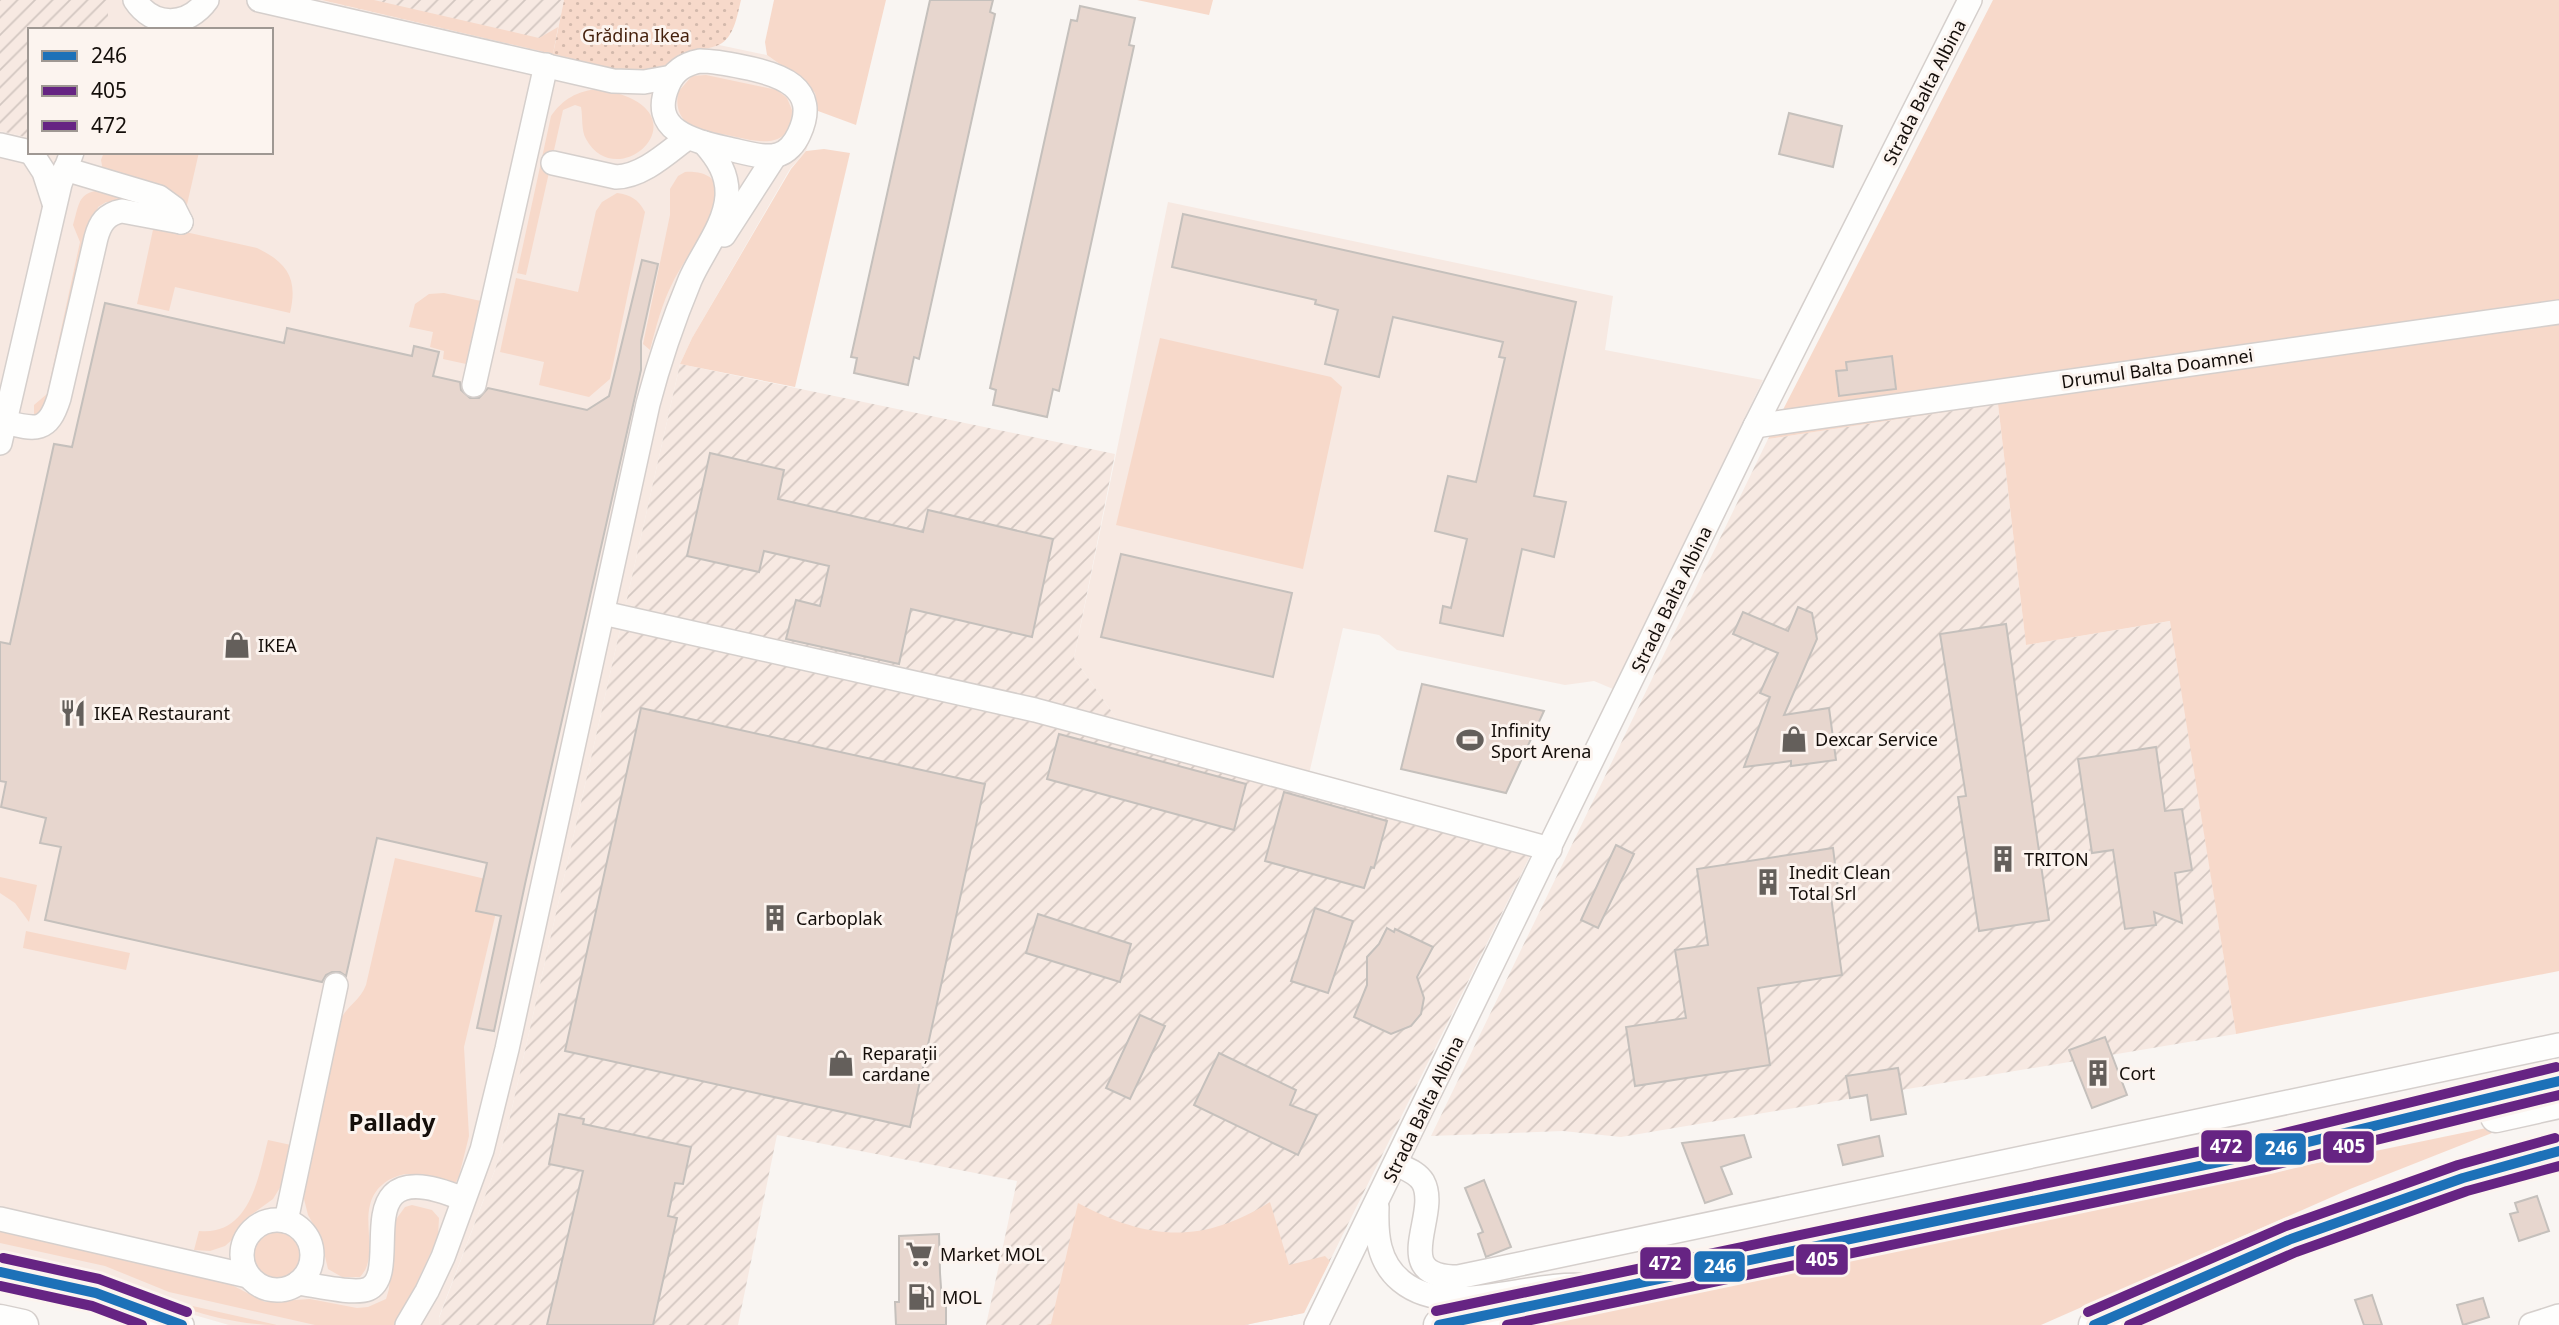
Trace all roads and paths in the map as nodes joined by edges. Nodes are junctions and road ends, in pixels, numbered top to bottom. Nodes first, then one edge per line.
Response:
1 (207, 0) edge
2 (260, 0) edge
3 (1970, 0) edge
4 (136, 1) edge
5 (154, 25) edge
6 (136, 28) edge
7 (546, 65) junction
8 (672, 77) junction
9 (613, 80) junction
10 (664, 110) junction
11 (695, 141) junction
12 (0, 145) edge
13 (28, 151) edge
14 (32, 154) edge
15 (42, 154) edge
16 (775, 156) junction
17 (64, 158) edge
18 (553, 163) dead end
19 (55, 206) junction
20 (683, 296) junction
21 (2559, 312) edge
22 (474, 384) dead end
23 (1755, 426) junction
24 (2, 433) edge
25 (603, 613) junction
26 (1550, 849) junction
27 (336, 985) dead end
28 (2559, 1045) edge
29 (2559, 1081) edge
30 (2559, 1103) edge
31 (2559, 1130) edge
32 (2559, 1151) edge
33 (2267, 1152) junction
34 (1396, 1164) junction
35 (463, 1199) junction
36 (1378, 1201) junction
37 (0, 1219) edge
38 (286, 1221) junction
39 (2291, 1240) junction
40 (243, 1245) junction
41 (312, 1259) junction
42 (202, 1265) junction
43 (0, 1272) edge
44 (248, 1276) junction
45 (298, 1283) junction
46 (336, 1288) junction
47 (1610, 1288) junction
48 (427, 1291) junction
49 (2559, 1316) edge
50 (0, 1320) edge
51 (23, 1325) edge
52 (182, 1325) edge
53 (407, 1325) edge
54 (430, 1325) edge
55 (1316, 1325) edge
56 (1439, 1325) edge
57 (2094, 1325) edge
58 (2531, 1325) edge

1 - 5 street
2 - 7 street
3 - 23 street, Strada Balta Albina
4 - 5 street
4 - 6 street
7 - 9 street
7 - 22 street
8 - 9 street
8 - 10 street
8 - 16 street
9 - 10 street
10 - 11 street
11 - 16 street
11 - 18 street
11 - 20 street
12 - 13 street
14 - 19 street
15 - 17 street
16 - 20 street
17 - 19 street
17 - 24 street
19 - 24 street
20 - 25 street
21 - 23 street, Drumul Balta Doamnei
23 - 26 street, Strada Balta Albina
25 - 26 street
25 - 35 street
26 - 34 street, Strada Balta Albina
27 - 38 street
28 - 34 street
29 - 33 main road
30 - 33 main road
31 - 39 main road
32 - 39 main road
33 - 47 main road
34 - 36 street, Strada Balta Albina
35 - 46 street
35 - 48 street
36 - 47 street, Strada Balta Albina
36 - 55 street, Strada Balta Albina
37 - 42 street
38 - 40 street
38 - 41 street
39 - 57 main road
40 - 42 street
40 - 44 street
41 - 45 street
41 - 46 street
42 - 44 street
43 - 52 street
44 - 45 street
45 - 46 street
47 - 56 main road
48 - 53 street
48 - 54 street
49 - 58 street
50 - 51 main road

